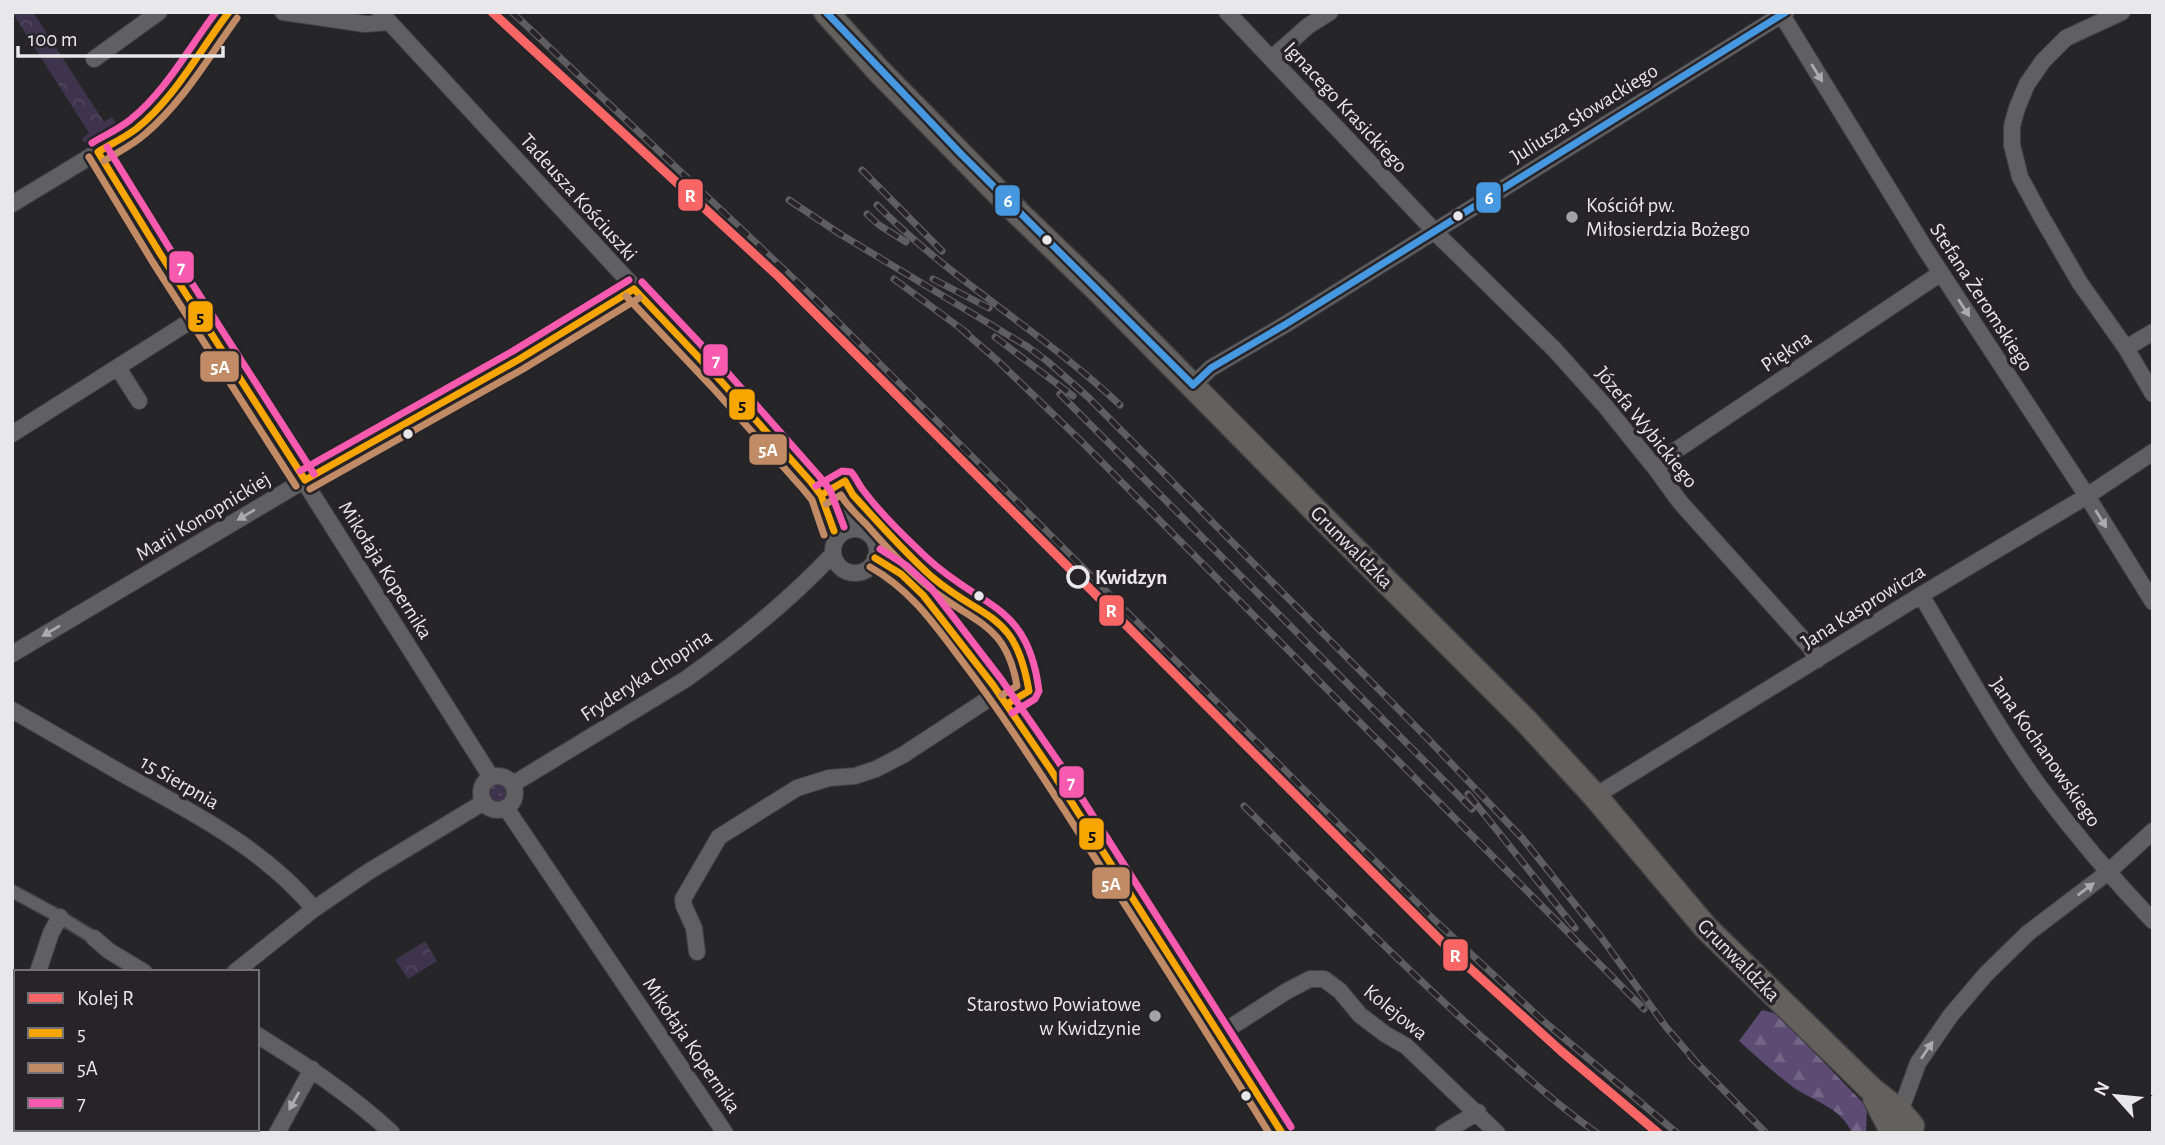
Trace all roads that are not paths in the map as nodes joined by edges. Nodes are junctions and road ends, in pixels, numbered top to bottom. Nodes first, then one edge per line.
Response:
1 (159, 12) edge
2 (283, 12) edge
3 (826, 12) edge
4 (1227, 12) edge
5 (1330, 12) edge
6 (2122, 12) edge
7 (228, 13) edge
8 (1782, 13) edge
9 (384, 17) edge
10 (1272, 58) junction
11 (94, 59) dead end
12 (98, 152) junction
13 (12, 204) edge
14 (1434, 231) junction
15 (1941, 273) junction
16 (634, 289) junction
17 (200, 315) junction
18 (2153, 332) edge
19 (2126, 348) junction
20 (118, 368) junction
21 (1193, 385) junction
22 (2153, 394) edge
23 (139, 401) dead end
24 (12, 434) edge
25 (2153, 452) edge
26 (1656, 469) junction
27 (305, 481) junction
28 (821, 495) junction
29 (2087, 496) junction
30 (852, 529) junction
31 (837, 538) junction
32 (833, 554) junction
33 (875, 558) junction
34 (843, 569) junction
35 (796, 592) junction
36 (1921, 595) junction
37 (2153, 602) edge
38 (13, 651) edge
39 (1817, 660) junction
40 (999, 692) junction
41 (12, 710) edge
42 (491, 777) junction
43 (513, 784) junction
44 (1595, 796) junction
45 (484, 802) junction
46 (506, 808) junction
47 (2153, 831) edge
48 (2107, 873) junction
49 (12, 891) edge
50 (314, 909) junction
51 (60, 916) junction
52 (2153, 921) edge
53 (94, 938) joint
54 (697, 953) dead end
55 (39, 970) edge
56 (142, 970) edge
57 (238, 970) edge
58 (1220, 1034) junction
59 (259, 1036) edge
60 (312, 1069) junction
61 (1478, 1112) junction
62 (1907, 1127) edge
63 (277, 1133) edge
64 (392, 1133) edge
65 (725, 1133) edge
66 (1282, 1133) edge
67 (1443, 1133) edge
68 (1497, 1133) edge

1 - 11 street
2 - 9 street, Tadeusza Kościuszki
3 - 21 main road, Grunwaldzka
4 - 10 street, Ignacego Krasickiego
5 - 10 street
6 - 19 street
7 - 12 street
8 - 14 street, Juliusza Słowackiego
8 -> 15 street, Stefana Żeromskiego
9 - 16 street, Tadeusza Kościuszki
10 - 14 street, Ignacego Krasickiego
12 - 13 street
12 - 17 street, Mikołaja Kopernika
14 - 21 street, Juliusza Słowackiego
14 - 26 street, Józefa Wybickiego
15 - 26 street, Piękna
15 -> 29 street, Stefana Żeromskiego
16 - 27 street, Marii Konopnickiej
16 - 28 street, Tadeusza Kościuszki
17 - 20 street
17 - 27 street, Mikołaja Kopernika
18 - 19 street
19 - 22 street
20 - 23 street
20 - 24 street
21 - 44 main road, Grunwaldzka
25 - 29 street, Jana Kasprowicza
26 - 39 street, Józefa Wybickiego
27 -> 38 street, Marii Konopnickiej
27 - 42 street, Mikołaja Kopernika
28 - 30 street, Tadeusza Kościuszki
28 - 31 street, Tadeusza Kościuszki
29 - 36 street, Jana Kasprowicza
29 -> 37 street, Stefana Żeromskiego
30 - 31 street
30 - 33 street
31 - 32 street
32 - 34 street
32 - 35 street, Fryderyka Chopina
33 - 34 street
33 - 40 street
34 - 35 street, Fryderyka Chopina
35 - 43 street, Fryderyka Chopina
36 - 39 street, Jana Kasprowicza
36 - 48 street, Jana Kochanowskiego
39 - 44 street, Jana Kasprowicza
40 - 54 street
40 - 58 street
41 - 50 street, 15 Sierpnia
42 - 43 street
42 - 45 street
43 - 46 street
44 - 62 main road, Grunwaldzka
45 - 46 street
45 - 50 street
46 - 65 street, Mikołaja Kopernika
47 - 48 street
48 - 52 street, Jana Kochanowskiego
62 -> 48 street
49 - 51 street
50 - 57 street
51 - 53 street
51 - 55 street
53 - 56 street
58 - 61 street, Kolejowa
58 - 66 street
59 - 60 street
60 -> 63 street
60 - 64 street
61 - 67 street
61 - 68 street, Kolejowa

